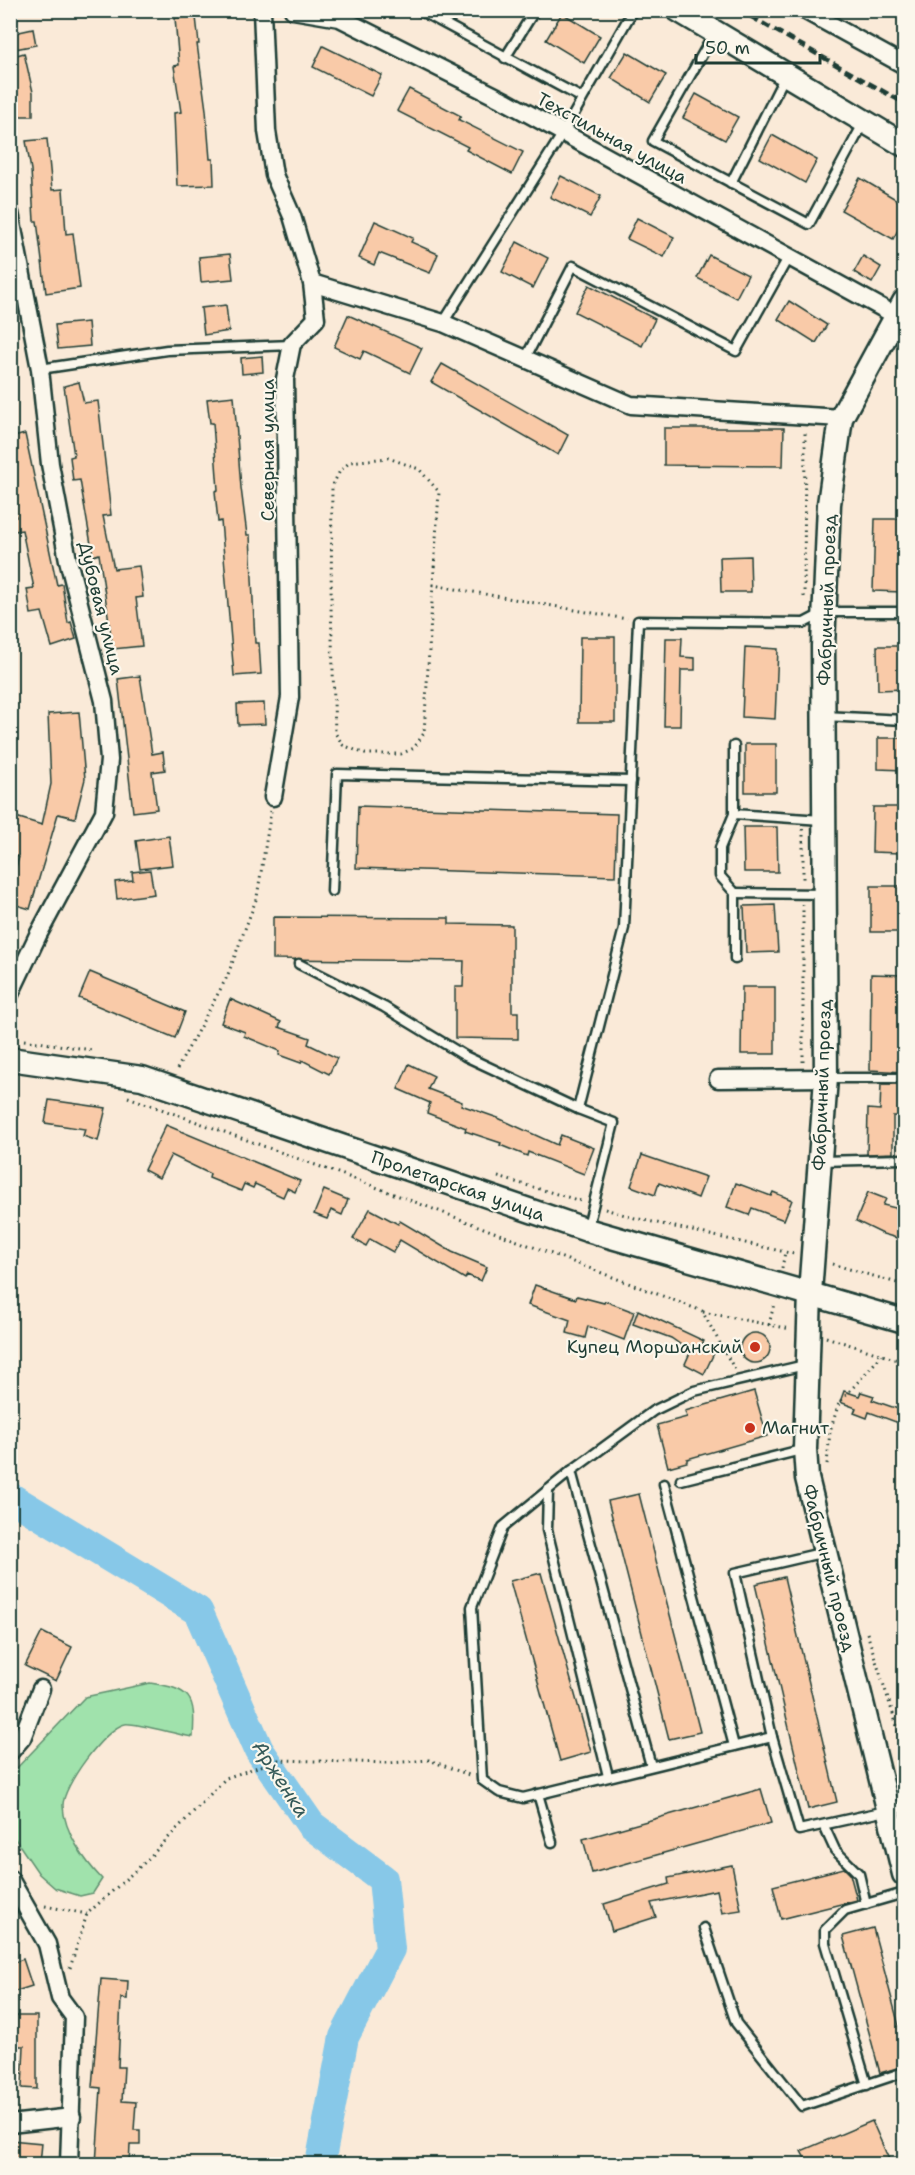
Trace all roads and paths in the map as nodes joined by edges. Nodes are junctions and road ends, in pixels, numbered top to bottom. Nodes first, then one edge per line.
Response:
1 (262, 10) edge
2 (293, 10) edge
3 (419, 10) edge
4 (535, 10) edge
5 (633, 10) edge
6 (678, 10) edge
7 (804, 10) edge
8 (434, 14) edge
9 (716, 32) junction
10 (505, 58) junction
11 (904, 65) edge
12 (786, 74) junction
13 (582, 98) junction
14 (864, 121) junction
15 (563, 133) junction
16 (904, 145) edge
17 (730, 183) junction
18 (10, 213) edge
19 (789, 256) junction
20 (312, 283) junction
21 (902, 312) edge
22 (442, 323) junction
23 (292, 345) junction
24 (525, 359) junction
25 (40, 369) junction
26 (841, 418) junction
27 (433, 585) junction
28 (825, 612) junction
29 (904, 612) edge
30 (638, 621) junction
31 (824, 716) junction
32 (904, 720) edge
33 (734, 746) dead end
34 (631, 780) junction
35 (273, 798) joint
36 (734, 814) junction
37 (825, 820) junction
38 (332, 891) dead end
39 (735, 893) junction
40 (825, 894) junction
41 (735, 959) dead end
42 (299, 964) dead end
43 (10, 994) edge
44 (16, 1049) edge
45 (102, 1052) dead end
46 (171, 1067) dead end
47 (177, 1069) junction
48 (188, 1073) dead end
49 (826, 1078) junction
50 (904, 1078) edge
51 (718, 1079) dead end
52 (127, 1097) dead end
53 (578, 1109) junction
54 (904, 1159) edge
55 (820, 1161) junction
56 (492, 1176) dead end
57 (593, 1205) junction
58 (587, 1230) junction
59 (813, 1259) junction
60 (904, 1285) edge
61 (810, 1293) junction
62 (702, 1311) junction
63 (904, 1321) edge
64 (809, 1332) junction
65 (882, 1355) junction
66 (904, 1362) edge
67 (809, 1364) junction
68 (740, 1380) junction
69 (805, 1449) junction
70 (826, 1470) dead end
71 (571, 1471) junction
72 (681, 1480) dead end
73 (664, 1484) dead end
74 (548, 1490) junction
75 (825, 1552) junction
76 (864, 1627) dead end
77 (41, 1689) dead end
78 (772, 1737) junction
79 (734, 1746) junction
80 (904, 1748) edge
81 (10, 1752) edge
82 (651, 1766) junction
83 (609, 1776) junction
84 (482, 1780) junction
85 (538, 1794) junction
86 (897, 1810) edge
87 (824, 1826) junction
88 (552, 1842) dead end
89 (904, 1874) edge
90 (10, 1879) edge
91 (904, 1893) edge
92 (23, 1901) junction
93 (866, 1904) junction
94 (87, 1914) junction
95 (704, 1928) dead end
96 (60, 1998) junction
97 (904, 2072) edge
98 (867, 2085) junction
99 (72, 2117) junction
100 (10, 2124) edge
101 (69, 2164) edge

1 - 20 street
2 - 15 street, Техстильная улица
3 - 8 lane
4 - 10 lane
5 - 13 lane
6 - 9 street
7 - 11 street
8 - 10 lane
9 - 12 street
9 - 17 lane
10 - 13 lane
12 - 14 street
12 - 17 lane
13 - 15 lane
14 - 16 street
14 - 17 lane
15 - 19 street, Техстильная улица
15 - 22 lane
18 - 25 street, Дубовая улица
19 - 21 street, Техстильная улица
19 - 24 lane
20 - 22 street
20 - 23 street
21 - 26 street, Фабричный проезд
22 - 24 street
23 - 25 lane
23 - 35 street, Северная улица
24 - 26 street
25 - 43 street, Дубовая улица
26 - 28 street, Фабричный проезд
27 - 27 path
27 - 30 path
28 - 29 lane
28 - 30 lane
28 - 31 street, Фабричный проезд
30 - 34 lane
31 - 32 lane
31 - 37 street, Фабричный проезд
33 - 36 lane
34 - 38 lane
34 - 53 lane
35 - 47 path
36 - 37 lane
36 - 39 lane
37 - 40 street, Фабричный проезд
39 - 40 lane
39 - 41 lane
40 - 49 street, Фабричный проезд
42 - 53 lane
44 - 45 path
44 - 58 street, Пролетарская улица
46 - 47 path
47 - 48 path
49 - 50 lane
49 - 51 street
49 - 55 street, Фабричный проезд
52 - 62 path
53 - 57 lane
54 - 55 lane
55 - 59 street, Фабричный проезд
56 - 57 path
57 - 58 lane
57 - 59 path
58 - 61 street, Пролетарская улица
59 - 60 path
59 - 61 street, Фабричный проезд
61 - 63 street, Пролетарская улица
61 - 64 street, Фабричный проезд
62 - 64 path
62 - 68 path
64 - 65 path
64 - 67 street, Фабричный проезд
65 - 66 path
65 - 70 path
67 - 68 lane
67 - 69 street, Фабричный проезд
68 - 71 lane
69 - 72 lane
69 - 75 street, Фабричный проезд
71 - 74 lane
71 - 82 lane
73 - 79 lane
74 - 83 lane
74 - 84 lane
75 - 78 lane
75 - 86 street, Фабричный проезд
76 - 80 path
77 - 81 street
78 - 79 lane
78 - 87 lane
79 - 82 lane
82 - 83 lane
83 - 85 lane
84 - 85 lane
84 - 94 path
85 - 88 lane
86 - 87 lane
86 - 89 street, Фабричный проезд
87 - 93 lane
90 - 92 street
91 - 93 lane
92 - 94 path
92 - 96 street
93 - 98 lane
94 - 96 path
95 - 98 lane
96 - 99 street
97 - 98 lane
99 - 100 street
99 - 101 street

